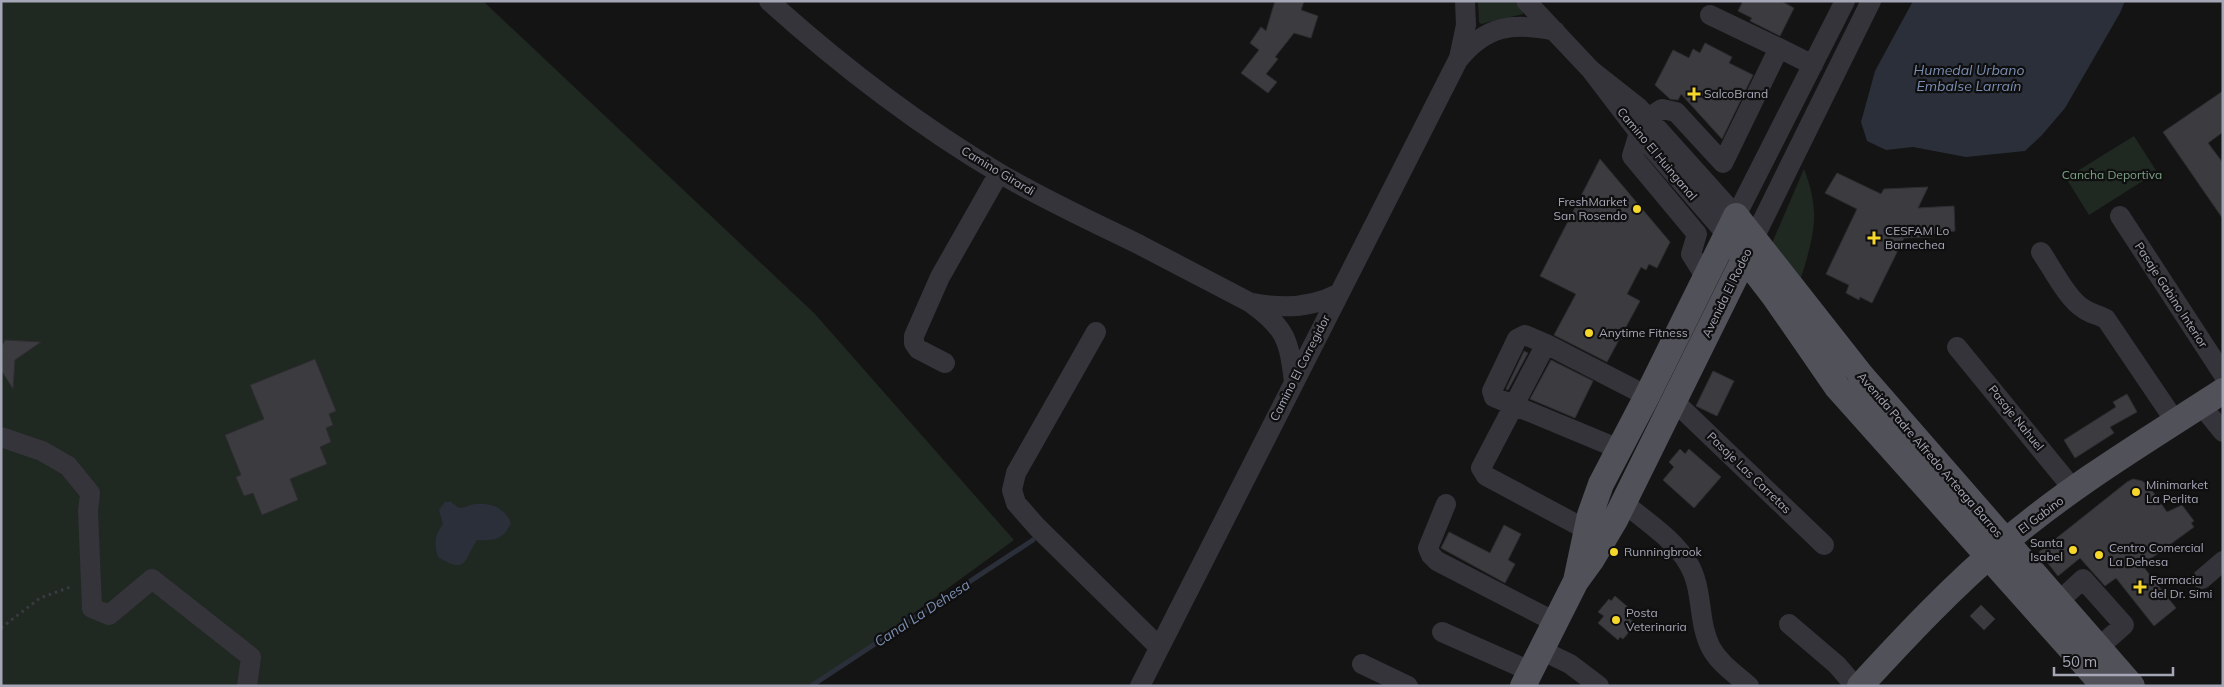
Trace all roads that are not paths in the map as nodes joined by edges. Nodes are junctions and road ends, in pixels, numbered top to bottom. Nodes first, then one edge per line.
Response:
1 (769, 1) edge
2 (1526, 1) edge
3 (1845, 1) edge
4 (1871, 1) edge
5 (1466, 7) edge
6 (1710, 16) dead end
7 (1494, 30) junction
8 (1555, 31) junction
9 (1779, 48) junction
10 (1458, 60) junction
11 (1813, 65) junction
12 (1643, 126) junction
13 (999, 173) junction
14 (1678, 195) junction
15 (2120, 216) dead end
16 (1731, 226) junction
17 (1750, 248) junction
18 (2041, 252) dead end
19 (1706, 278) junction
20 (1338, 294) junction
21 (1251, 303) junction
22 (1096, 332) dead end
23 (1546, 344) junction
24 (1957, 347) dead end
25 (946, 362) dead end
26 (2223, 374) edge
27 (1294, 382) junction
28 (2223, 390) edge
29 (1647, 396) junction
30 (1674, 401) junction
31 (2201, 405) junction
32 (1514, 406) junction
33 (2176, 421) junction
34 (2223, 432) edge
35 (1, 438) edge
36 (1619, 449) junction
37 (2074, 490) junction
38 (1623, 502) junction
39 (1446, 504) dead end
40 (1586, 530) junction
41 (1824, 545) dead end
42 (1997, 550) junction
43 (2223, 561) edge
44 (2202, 579) dead end
45 (1576, 581) junction
46 (2058, 602) junction
47 (1555, 622) junction
48 (1789, 624) dead end
49 (1442, 632) dead end
50 (1159, 647) junction
51 (2098, 648) junction
52 (1362, 664) dead end
53 (1532, 669) edge
54 (1143, 683) edge
55 (247, 686) edge
56 (1408, 686) edge
57 (1599, 686) edge
58 (1749, 686) edge
59 (1855, 686) edge
60 (1860, 686) edge
61 (2104, 686) edge
62 (2132, 686) edge

1 - 13 street, Camino Girardi
2 - 8 street, Camino El Huinganal
3 - 11 street, Avenida El Rodeo
4 - 17 street, Avenida El Rodeo
5 - 7 street
5 - 10 street, Camino El Corregidor
6 - 9 street
7 - 8 street, Camino El Corregidor
7 - 10 street, Camino El Corregidor
8 - 12 street, Camino El Huinganal
9 - 11 street
9 - 12 street
10 - 20 street, Camino El Corregidor
11 - 16 street, Avenida El Rodeo
12 - 14 street, Camino El Huinganal
12 - 16 street, Camino El Huinganal
13 - 21 street, Camino Girardi
13 - 25 street
14 - 16 street, Camino El Huinganal
14 - 19 street
15 - 26 street, Pasaje Gabino Interior
16 - 17 main road, Avenida Padre Alfredo Arteaga Barros
16 - 19 main road, Avenida El Rodeo
17 - 30 main road, Avenida El Rodeo
17 - 42 main road, Avenida Padre Alfredo Arteaga Barros
18 - 33 street
19 - 29 main road, Avenida El Rodeo
20 - 21 street, Camino Girardi
20 - 27 street, Camino El Corregidor
21 - 27 street, Camino Girardi
22 - 50 street
23 - 29 street
23 - 32 street
23 - 32 street
24 - 37 street, Pasaje Nahuel
27 - 50 street, Camino El Corregidor
28 - 31 main road, El Gabino
29 - 36 main road, Avenida El Rodeo
30 - 38 main road, Avenida El Rodeo
30 - 41 street, Pasaje Las Carretas
31 - 33 main road, El Gabino
31 - 34 street
32 - 36 street
32 - 40 street
33 - 37 main road, El Gabino
35 - 55 street
36 - 40 main road, Avenida El Rodeo
37 - 42 main road, El Gabino
38 - 45 main road, Avenida El Rodeo
38 - 58 street
39 - 47 street
40 - 45 main road, Avenida El Rodeo
42 - 46 main road, Avenida Padre Alfredo Arteaga Barros
42 - 60 main road, El Gabino
42 - 61 main road, Avenida Padre Alfredo Arteaga Barros
43 - 44 street
45 - 47 main road, Avenida El Rodeo
46 - 51 main road, Avenida Padre Alfredo Arteaga Barros
46 - 51 street
47 - 53 main road, Avenida El Rodeo
48 - 59 street
49 - 53 street
50 - 54 street, Camino El Corregidor
51 - 62 main road, Avenida Padre Alfredo Arteaga Barros
52 - 56 street
53 - 57 street

